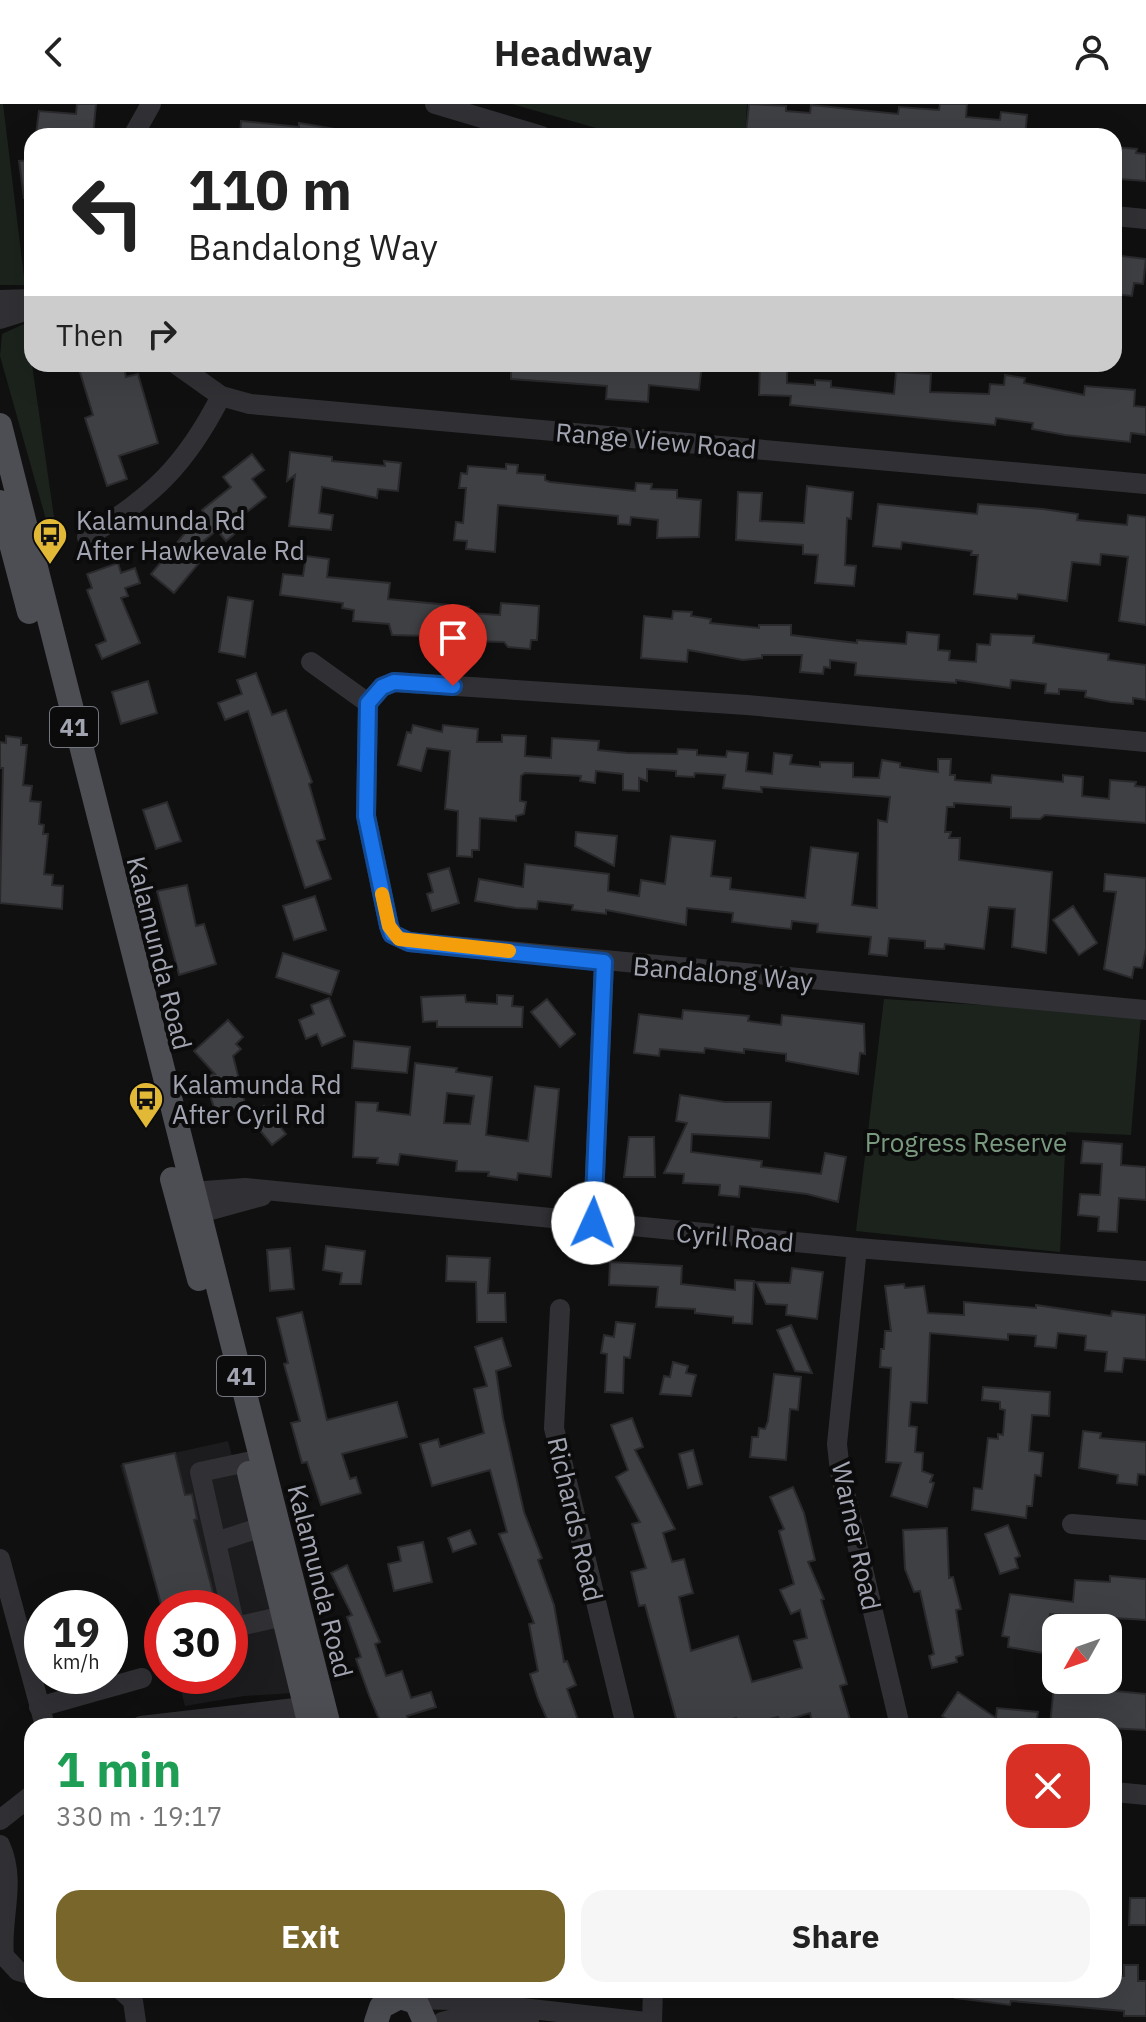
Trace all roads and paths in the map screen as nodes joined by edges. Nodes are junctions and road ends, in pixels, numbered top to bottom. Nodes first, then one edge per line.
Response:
1 (151, 104) edge
2 (435, 104) edge
3 (138, 128) edge
4 (515, 128) edge
5 (1122, 217) edge
6 (1146, 219) edge
7 (24, 299) edge
8 (0, 300) edge
9 (24, 312) edge
10 (0, 319) edge
11 (187, 372) edge
12 (221, 396) junction
13 (0, 425) edge
14 (1146, 484) edge
15 (8, 520) edge
16 (87, 537) dead end
17 (311, 662) dead end
18 (368, 703) junction
19 (1146, 742) edge
20 (604, 962) junction
21 (1146, 1010) edge
22 (187, 1204) junction
23 (593, 1223) junction
24 (857, 1248) junction
25 (1146, 1271) edge
26 (560, 1309) dead end
27 (247, 1462) junction
28 (1072, 1524) dead end
29 (262, 1527) junction
30 (1146, 1530) edge
31 (216, 1542) junction
32 (0, 1559) edge
33 (225, 1590) edge
34 (284, 1616) junction
35 (248, 1626) edge
36 (142, 1678) dead end
37 (317, 1716) edge
38 (42, 1717) edge
39 (240, 1717) junction
40 (229, 1718) edge
41 (244, 1718) edge
42 (624, 1718) edge
43 (898, 1718) edge
44 (1122, 1793) edge
45 (1146, 1795) edge
46 (24, 1801) edge
47 (0, 1820) edge
48 (0, 1845) edge
49 (4, 1967) edge
50 (24, 1973) edge
51 (131, 1998) edge
52 (652, 1998) edge
53 (387, 2006) edge
54 (136, 2022) edge
55 (425, 2022) edge
56 (442, 2022) edge
57 (529, 2022) edge
58 (649, 2022) edge

1 - 3 street
2 - 4 street
5 - 6 street
7 - 8 street
9 - 10 street
11 - 12 street, Range View Road
12 - 14 street, Range View Road
12 - 16 street
13 - 15 main road, Kalamunda Road / 41
15 - 22 main road, Kalamunda Road / 41
17 - 18 street
18 - 19 street
18 - 20 street, Bandalong Way
20 - 21 street, Bandalong Way
20 - 23 street
22 - 23 street, Cyril Road
22 - 27 main road, Kalamunda Road / 41
22 - 37 main road, Kalamunda Road / 41
23 - 24 street, Cyril Road
24 - 25 street, Cyril Road
24 - 43 street, Warner Road
26 - 42 street, Richards Road
27 - 29 main road, Kalamunda Road / 41
27 - 31 street
28 - 30 street
29 - 31 street
29 - 34 main road, Kalamunda Road / 41
31 - 33 street
32 - 38 street
34 - 35 street
34 - 37 main road, Kalamunda Road / 41
36 - 38 street
37 - 39 street
39 - 40 street
39 - 41 street
44 - 45 street
46 - 47 street
48 - 49 street
49 - 50 street
51 - 54 street
52 - 58 street
53 - 55 main road
53 - 58 street
56 - 57 street

